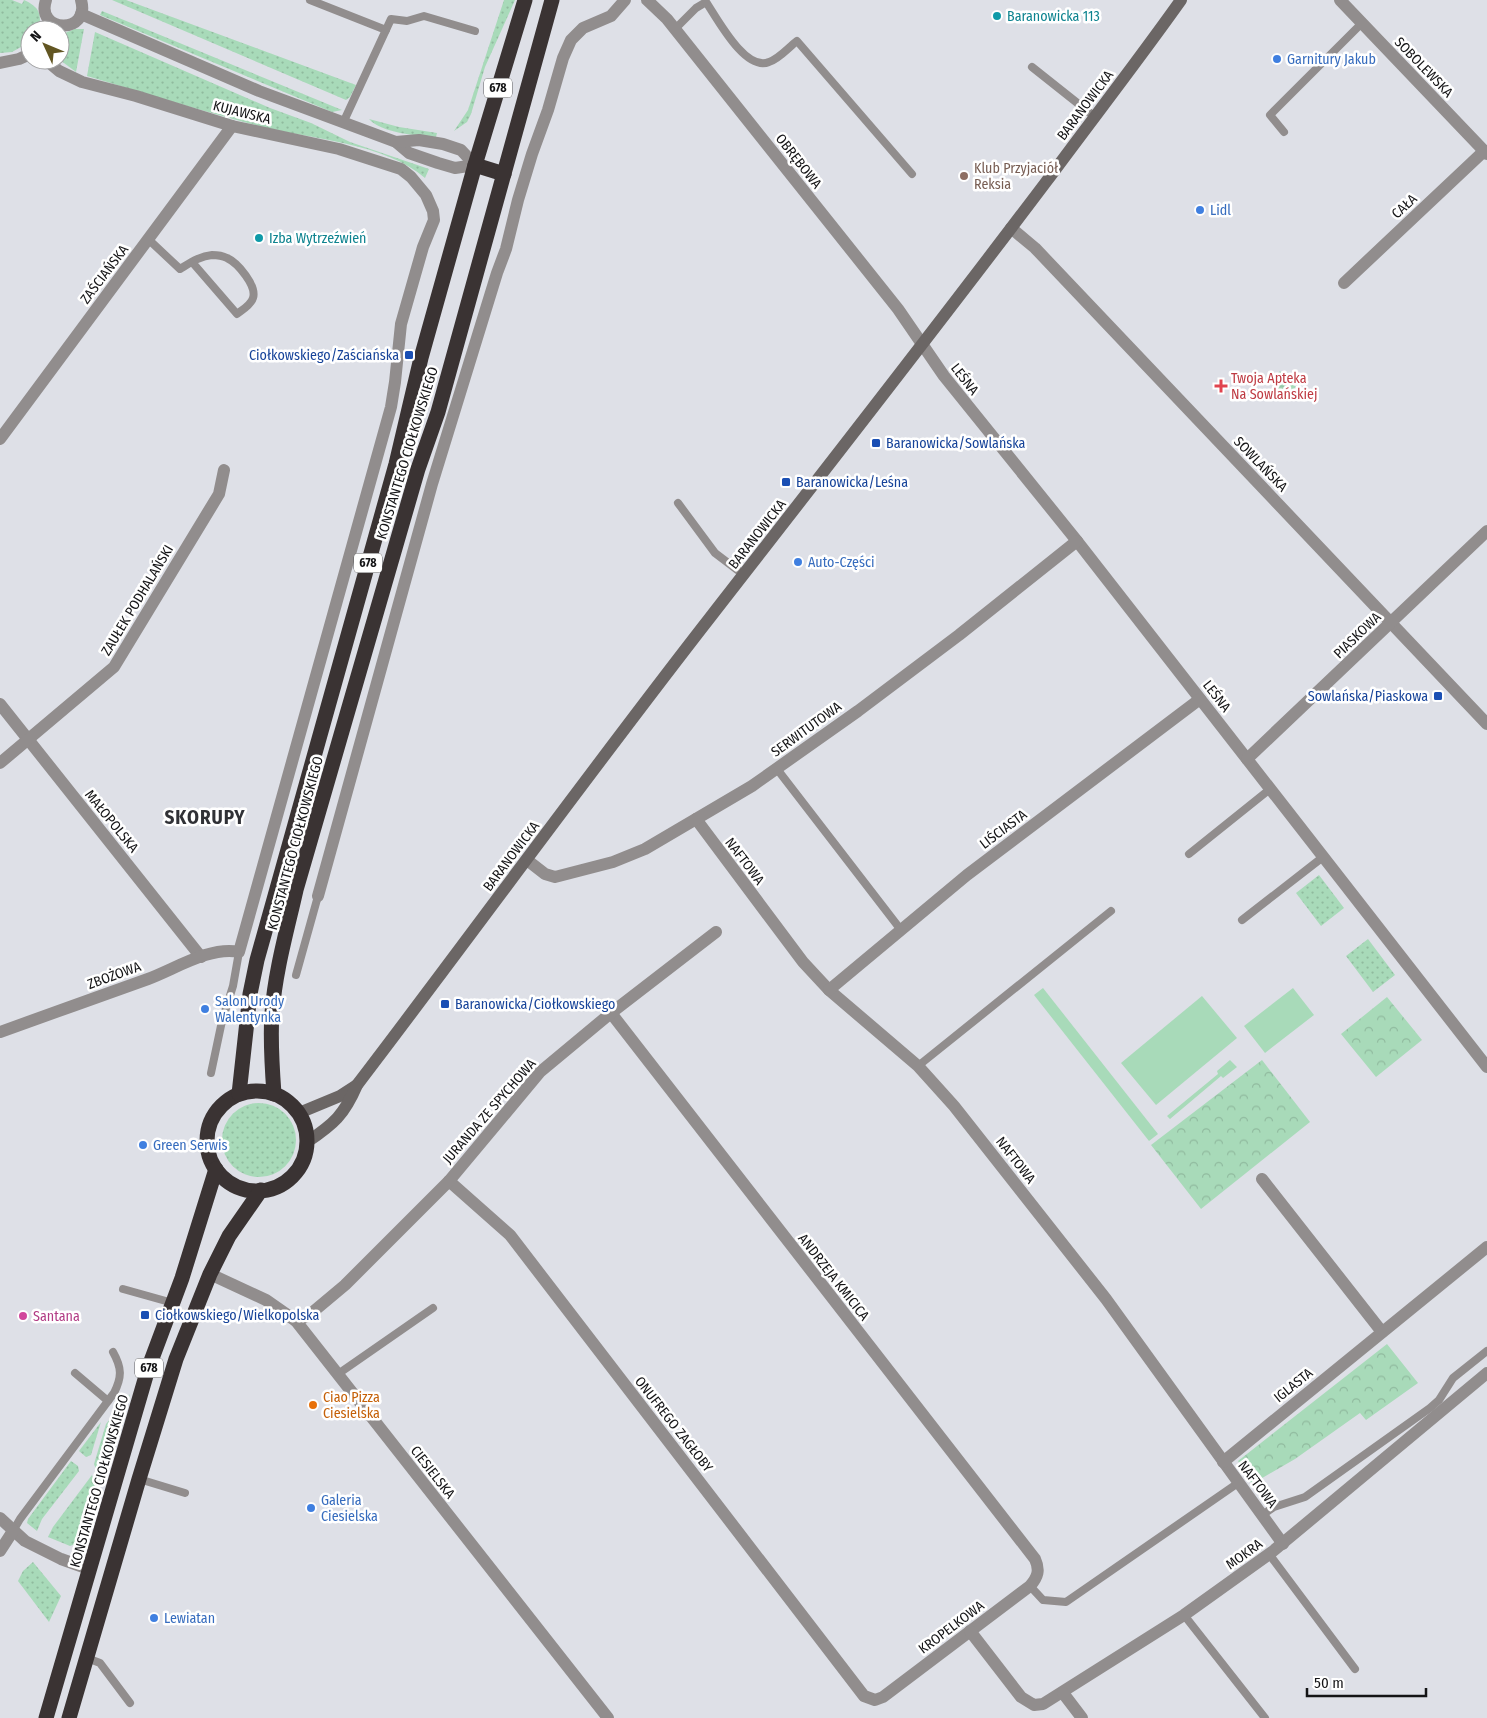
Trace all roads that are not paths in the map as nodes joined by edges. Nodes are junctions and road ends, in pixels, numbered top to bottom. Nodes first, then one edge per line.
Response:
1 (46, 0) edge
2 (81, 0) edge
3 (310, 0) edge
4 (525, 0) edge
5 (552, 0) edge
6 (625, 0) edge
7 (647, 0) edge
8 (1180, 0) edge
9 (1340, 0) edge
10 (706, 1) edge
11 (81, 14) junction
12 (50, 20) edge
13 (1362, 23) junction
14 (70, 24) edge
15 (675, 29) junction
16 (386, 30) junction
17 (475, 31) dead end
18 (20, 59) edge
19 (0, 63) edge
20 (1032, 67) dead end
21 (59, 70) edge
22 (1095, 117) junction
23 (343, 123) junction
24 (232, 126) junction
25 (1284, 132) dead end
26 (396, 142) junction
27 (1486, 152) edge
28 (475, 165) junction
29 (504, 174) junction
30 (912, 174) dead end
31 (1011, 228) junction
32 (148, 239) junction
33 (192, 262) junction
34 (1344, 282) dead end
35 (922, 345) junction
36 (3, 430) edge
37 (224, 470) dead end
38 (678, 504) dead end
39 (1487, 531) edge
40 (1077, 541) junction
41 (744, 575) junction
42 (1391, 623) junction
43 (1200, 699) junction
44 (0, 704) edge
45 (1487, 724) edge
46 (28, 741) junction
47 (1247, 759) junction
48 (0, 763) edge
49 (776, 769) junction
50 (1270, 789) junction
51 (696, 819) junction
52 (1189, 854) dead end
53 (1323, 856) junction
54 (527, 860) junction
55 (318, 896) joint
56 (1111, 911) dead end
57 (1242, 920) dead end
58 (901, 930) junction
59 (716, 932) dead end
60 (239, 952) junction
61 (201, 957) junction
62 (296, 975) dead end
63 (828, 990) junction
64 (611, 1013) junction
65 (0, 1032) edge
66 (918, 1066) junction
67 (1487, 1067) edge
68 (212, 1073) dead end
69 (357, 1085) junction
70 (239, 1094) junction
71 (274, 1094) junction
72 (299, 1113) junction
73 (307, 1142) junction
74 (216, 1169) junction
75 (1262, 1179) dead end
76 (449, 1181) junction
77 (261, 1190) junction
78 (1487, 1247) edge
79 (210, 1274) junction
80 (122, 1288) dead end
81 (173, 1303) junction
82 (433, 1308) dead end
83 (296, 1321) junction
84 (1382, 1332) junction
85 (1487, 1351) edge
86 (113, 1352) dead end
87 (75, 1373) dead end
88 (1487, 1373) edge
89 (338, 1374) junction
90 (108, 1400) junction
91 (1223, 1462) junction
92 (139, 1479) junction
93 (1238, 1483) junction
94 (185, 1493) dead end
95 (1262, 1515) junction
96 (0, 1518) edge
97 (14, 1531) junction
98 (1283, 1544) junction
99 (0, 1551) edge
100 (1269, 1554) junction
101 (90, 1569) junction
102 (1030, 1586) junction
103 (1184, 1615) junction
104 (970, 1631) junction
105 (86, 1658) junction
106 (1355, 1670) dead end
107 (1063, 1693) junction
108 (864, 1696) joint
109 (130, 1703) dead end
110 (46, 1718) edge
111 (69, 1718) edge
112 (608, 1718) edge
113 (1082, 1718) edge
114 (1265, 1718) edge

1 - 12 street
2 - 11 street
3 - 16 lane
4 - 28 highway, KONSTANTEGO CIOŁKOWSKIEGO / 678
5 - 29 highway, KONSTANTEGO CIOŁKOWSKIEGO / 678
6 - 55 street
7 - 15 street, OBRĘBOWA
8 - 22 street, BARANOWICKA
9 - 13 street, SOBOLEWSKA
10 - 15 lane
10 - 30 lane
11 - 14 street
11 - 23 street
13 - 25 lane
13 - 27 street, SOBOLEWSKA
15 - 35 street, OBRĘBOWA
16 - 17 lane
16 - 23 lane
18 - 19 street
20 - 22 lane
21 - 24 street, KUJAWSKA
22 - 31 street, BARANOWICKA
23 - 26 street
24 - 32 street, ZAŚCIAŃSKA
24 - 60 street, KUJAWSKA
26 - 28 street
26 - 28 street
27 - 34 street, CAŁA
28 - 29 highway
28 - 70 highway, KONSTANTEGO CIOŁKOWSKIEGO / 678
29 - 71 highway, KONSTANTEGO CIOŁKOWSKIEGO / 678
31 - 35 street, BARANOWICKA
31 - 42 street, SOWLAŃSKA
32 - 33 lane
32 - 36 street, ZAŚCIAŃSKA
33 - 33 lane
35 - 40 street, LEŚNA
35 - 41 street, BARANOWICKA
37 - 46 street, ZAUŁEK PODHALAŃSKI
38 - 41 lane
39 - 42 street, PIASKOWA
40 - 43 street, LEŚNA
40 - 49 street, SERWITUTOWA
41 - 54 street, BARANOWICKA
42 - 45 street, SOWLAŃSKA
42 - 47 street, PIASKOWA
43 - 47 street, LEŚNA
43 - 58 street, LIŚCIASTA
44 - 46 street, MAŁOPOLSKA
46 - 48 street, ZAUŁEK PODHALAŃSKI
46 - 61 street, MAŁOPOLSKA
47 - 50 street, LEŚNA
49 - 51 street, SERWITUTOWA
49 - 58 lane
50 - 52 lane
50 - 53 street, LEŚNA
51 - 54 street, SERWITUTOWA
51 - 63 street, NAFTOWA
53 - 57 lane
53 - 67 street, LEŚNA
54 - 69 street, BARANOWICKA
55 - 62 lane
56 - 66 lane
58 - 63 street, LIŚCIASTA
59 - 64 street, JURANDA ZE SPYCHOWA
60 - 61 street, ZBOŻOWA
60 - 68 lane
61 - 65 street, ZBOŻOWA
63 - 66 street, NAFTOWA
64 - 76 street, JURANDA ZE SPYCHOWA
64 - 102 street, ANDRZEJA KMICICA
66 - 91 street, NAFTOWA
69 - 72 street, BARANOWICKA
69 - 73 street, BARANOWICKA
70 - 71 highway
70 - 74 highway
71 - 72 highway
72 - 73 highway
73 - 77 highway
74 - 77 highway
74 - 81 highway, KONSTANTEGO CIOŁKOWSKIEGO / 678
75 - 84 street
76 - 83 street, JURANDA ZE SPYCHOWA
76 - 108 street, ONUFREGO ZAGŁOBY
77 - 79 highway, 678
78 - 84 street, IGLASTA
79 - 83 street, CIESIELSKA
79 - 92 highway, 678
80 - 81 lane
81 - 101 highway, KONSTANTEGO CIOŁKOWSKIEGO / 678
82 - 89 lane
83 - 89 street, CIESIELSKA
84 - 91 street, IGLASTA
85 - 95 lane
86 - 90 lane
87 - 90 lane
88 - 98 street, MOKRA
89 - 112 street, CIESIELSKA
90 - 97 lane
91 - 93 street, NAFTOWA
92 - 94 lane
92 - 105 highway, 678
93 - 95 street, NAFTOWA
93 - 102 lane
95 - 98 street, NAFTOWA
96 - 97 street
97 - 99 street
97 - 101 street
98 - 100 street, MOKRA
100 - 103 street, MOKRA
100 - 106 lane
101 - 110 highway, KONSTANTEGO CIOŁKOWSKIEGO / 678
102 - 104 street, KROPELKOWA
103 - 107 street, MOKRA
103 - 114 lane
104 - 107 street, MOKRA
104 - 108 street, KROPELKOWA
105 - 109 lane
105 - 111 highway, 678
107 - 113 street

